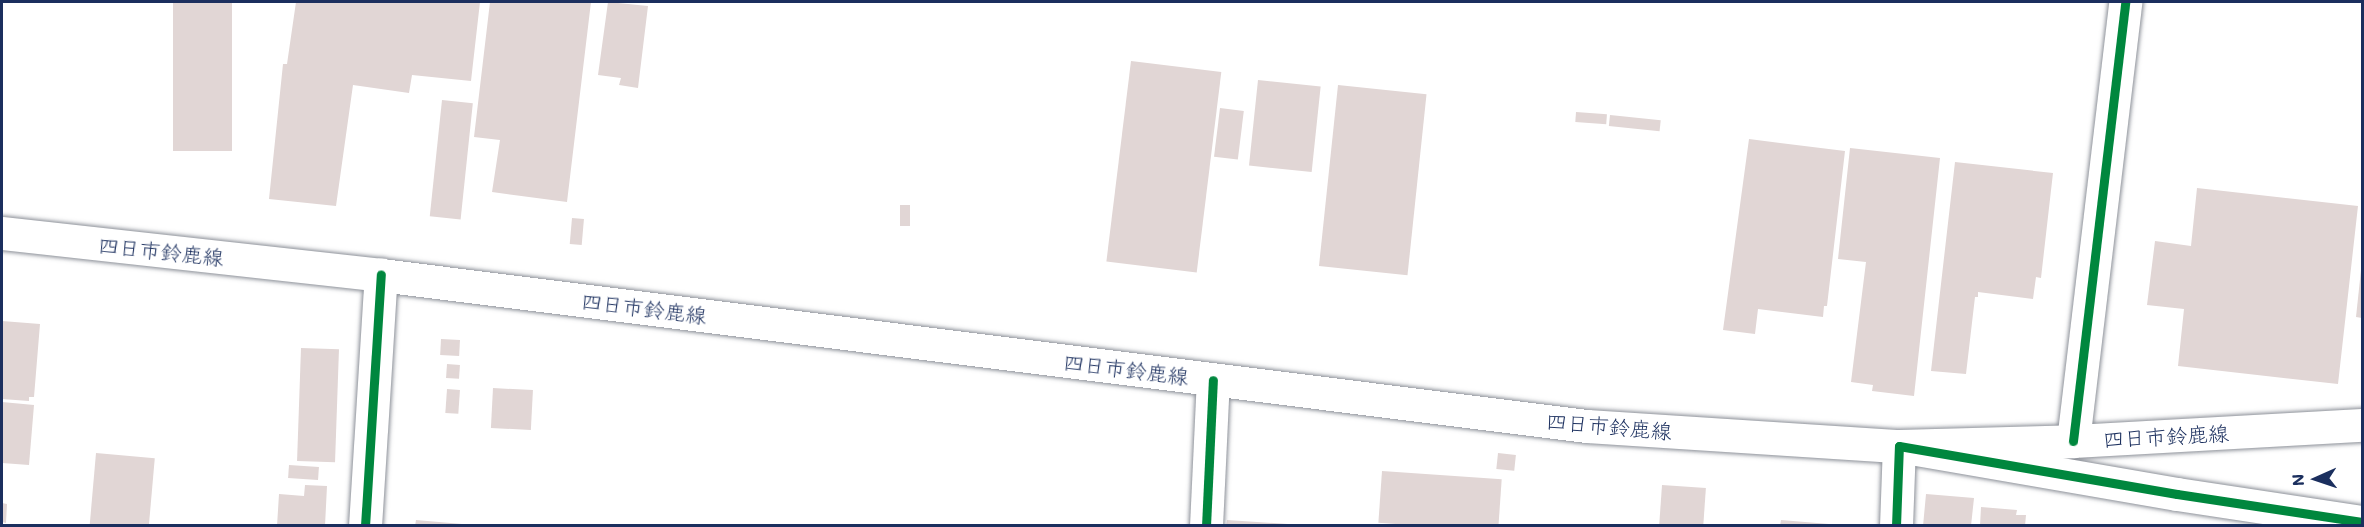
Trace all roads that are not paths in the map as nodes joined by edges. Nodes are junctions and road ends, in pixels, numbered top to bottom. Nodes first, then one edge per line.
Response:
1 (2125, 2) edge
2 (2, 233) edge
3 (381, 275) junction
4 (1213, 380) junction
5 (2362, 425) edge
6 (2073, 441) junction
7 (1899, 446) junction
8 (2362, 522) edge
9 (365, 525) edge
10 (1206, 525) edge
11 (1896, 525) edge

1 - 6 main road
2 - 3 main road, 四日市鈴鹿線
3 - 4 main road, 四日市鈴鹿線
3 - 9 main road
4 - 7 main road, 四日市鈴鹿線
4 - 10 main road
5 - 6 main road, 四日市鈴鹿線
6 - 7 main road, 四日市鈴鹿線
7 - 8 main road
7 - 11 main road

